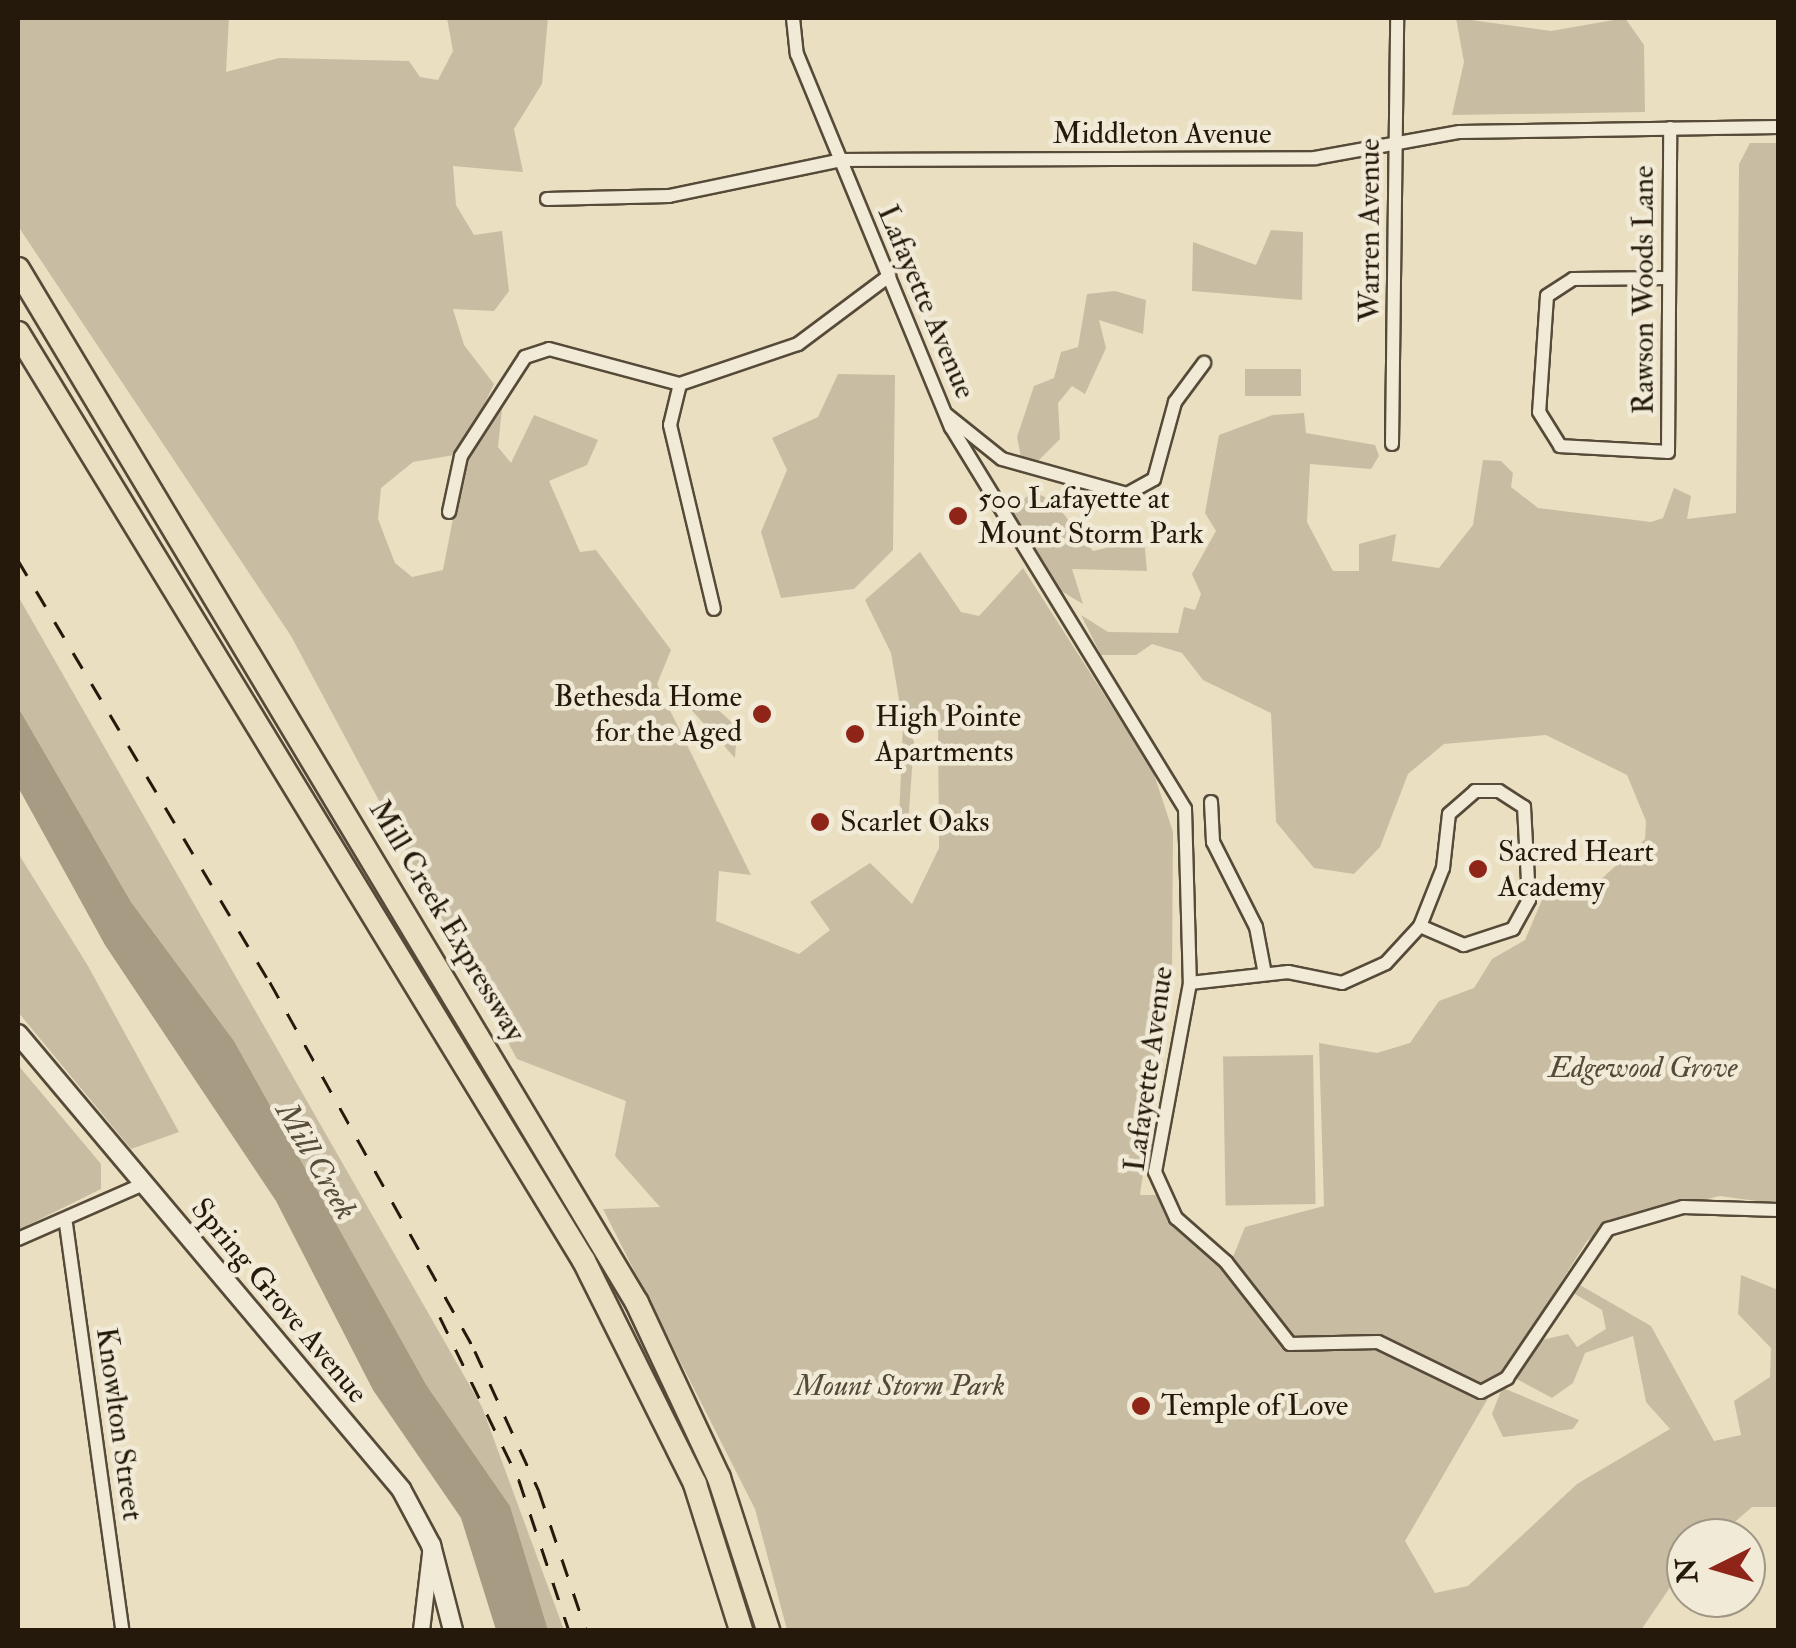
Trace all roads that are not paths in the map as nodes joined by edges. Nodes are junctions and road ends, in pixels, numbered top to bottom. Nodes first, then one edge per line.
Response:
1 (792, 18) edge
2 (1396, 18) edge
3 (1670, 128) junction
4 (1778, 128) edge
5 (1396, 144) junction
6 (841, 160) junction
7 (546, 199) dead end
8 (18, 269) edge
9 (889, 276) junction
10 (1669, 278) junction
11 (18, 333) edge
12 (1204, 363) dead end
13 (680, 384) junction
14 (945, 414) junction
15 (1392, 444) dead end
16 (449, 512) dead end
17 (714, 609) dead end
18 (1211, 802) dead end
19 (1420, 926) junction
20 (1265, 974) junction
21 (1190, 983) junction
22 (18, 1034) edge
23 (143, 1184) junction
24 (1778, 1210) edge
25 (66, 1224) junction
26 (18, 1239) edge
27 (431, 1545) junction
28 (122, 1630) edge
29 (421, 1630) edge
30 (453, 1630) edge
31 (741, 1630) edge
32 (768, 1630) edge

1 - 6 street, Lafayette Avenue
2 - 5 street, Warren Avenue
3 - 4 street, Middleton Avenue
3 - 5 street, Middleton Avenue
3 - 10 street, Rawson Woods Lane
5 - 6 street, Middleton Avenue
5 - 15 street, Warren Avenue
6 - 7 street, Middleton Avenue
6 - 9 street, Lafayette Avenue
8 - 32 highway, Mill Creek Expressway
9 - 13 street
9 - 14 street, Lafayette Avenue
10 - 10 street, Rawson Woods Lane
11 - 31 highway, Mill Creek Expressway
12 - 14 street
13 - 16 street
13 - 17 street
14 - 21 street, Lafayette Avenue
18 - 20 street
19 - 19 street
19 - 20 street
20 - 21 street
21 - 24 street, Lafayette Avenue
22 - 23 main road, Spring Grove Avenue
23 - 25 street
23 - 27 main road, Spring Grove Avenue
25 - 26 street
25 - 28 street, Knowlton Street
27 - 29 street
27 - 30 main road, Spring Grove Avenue

